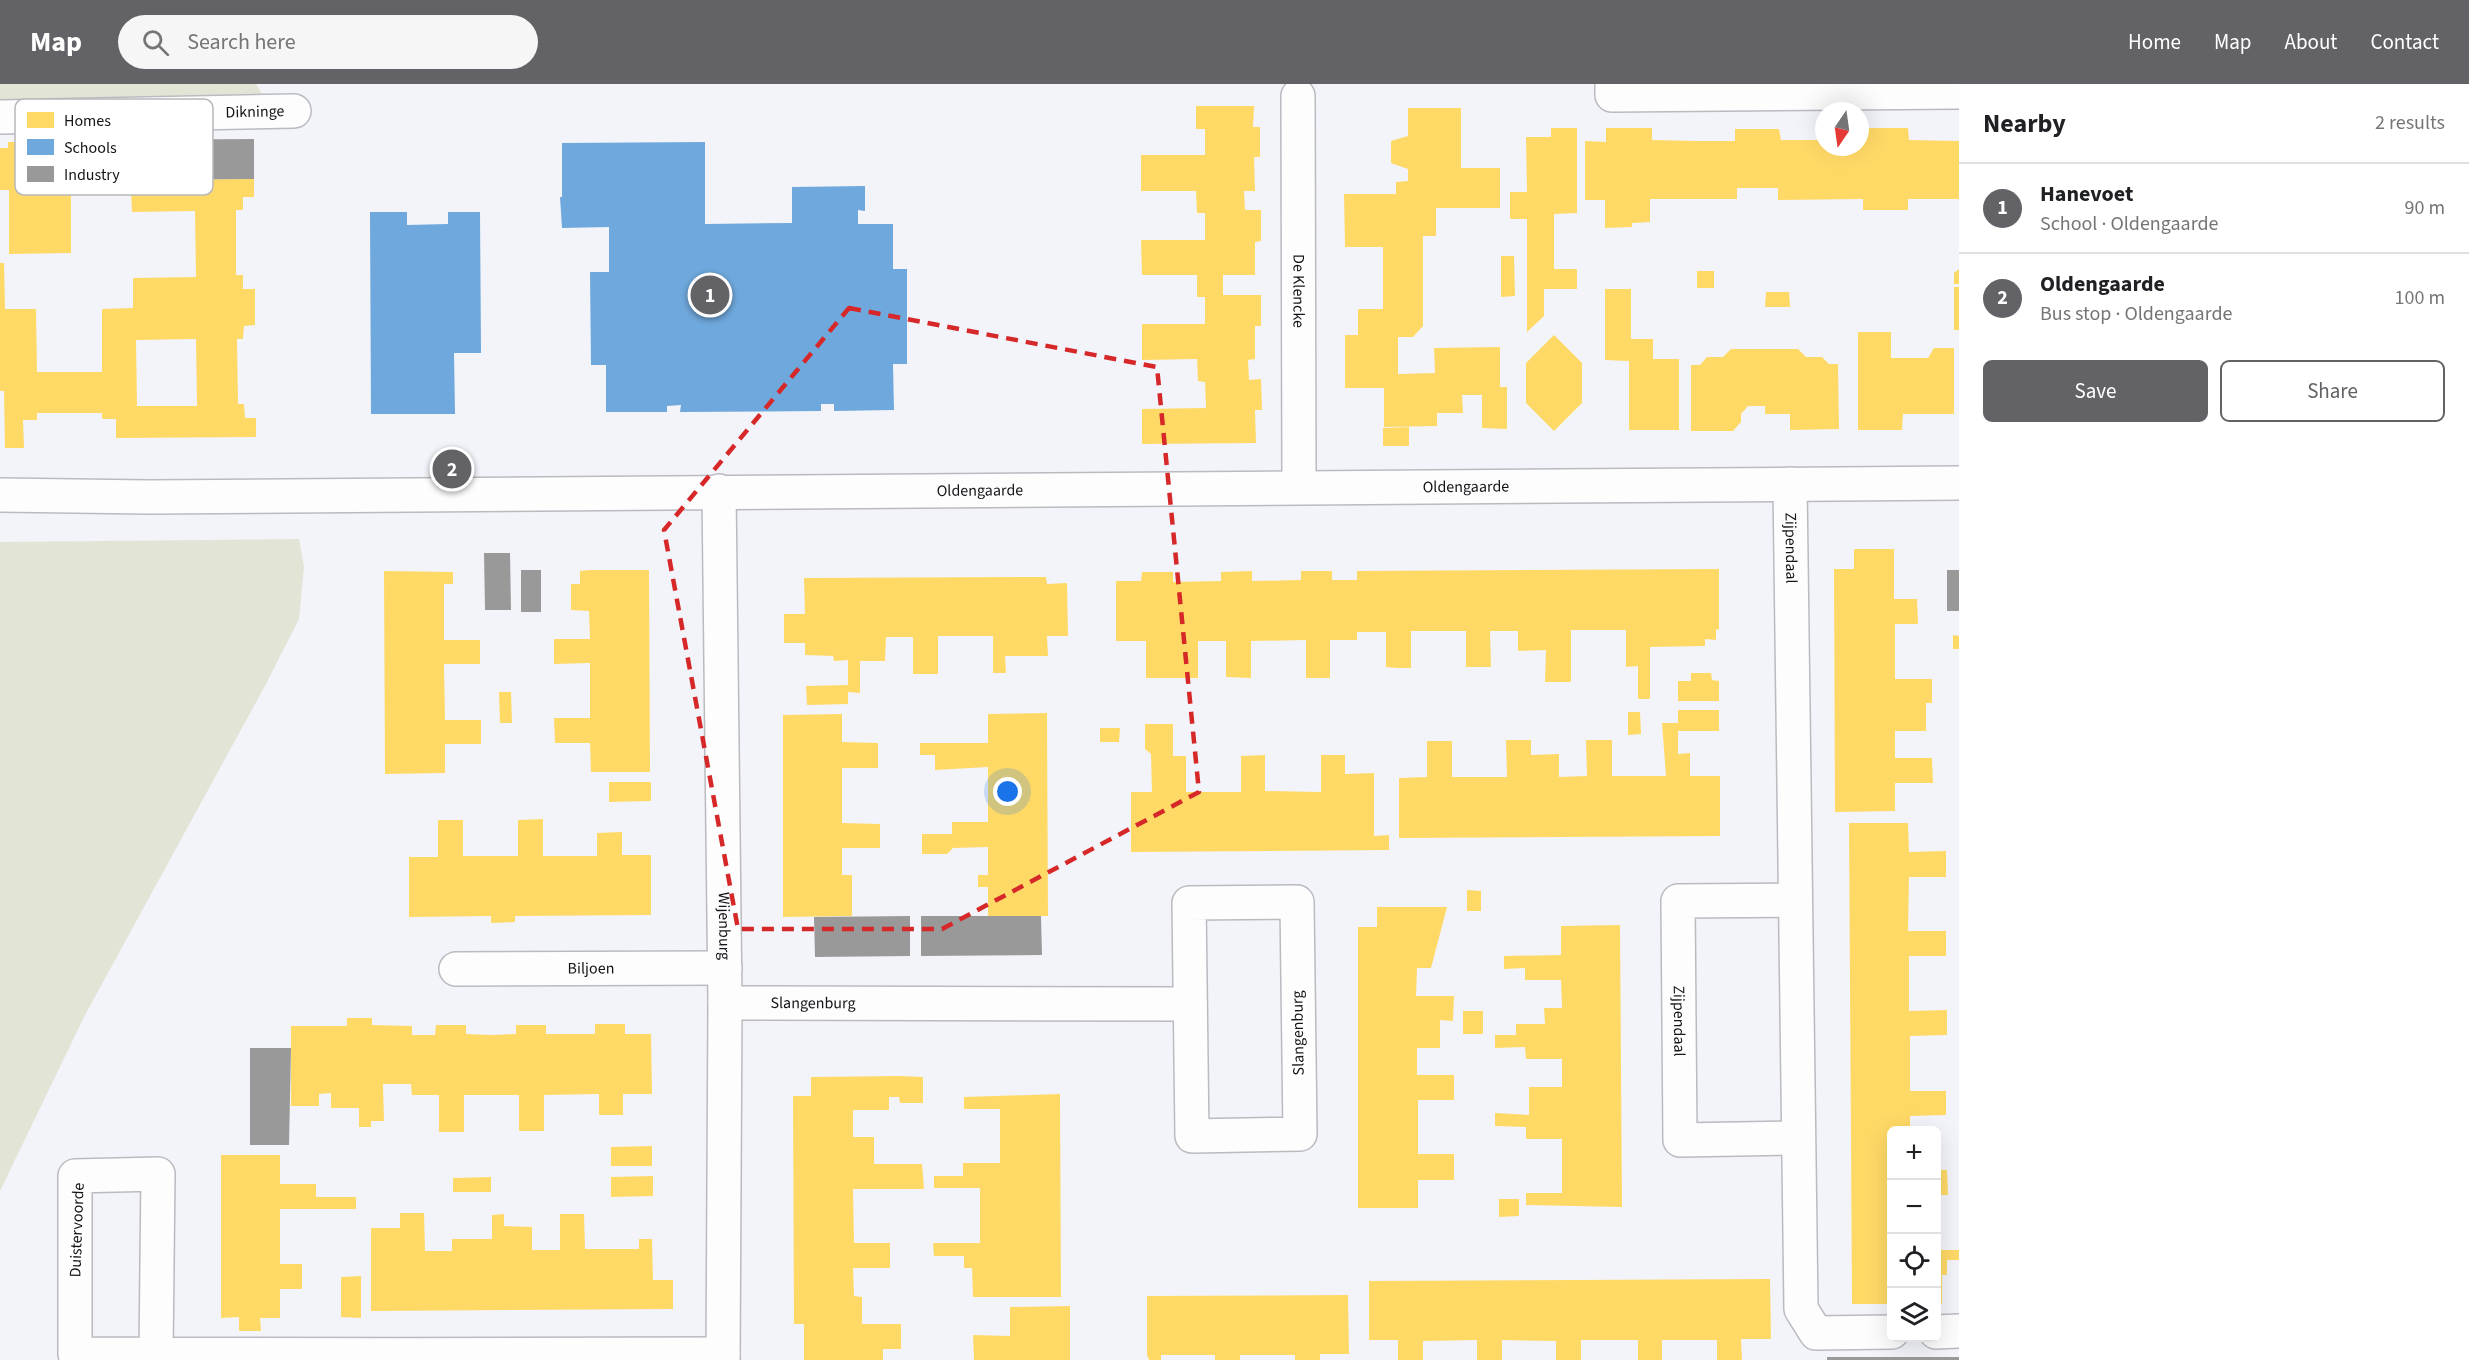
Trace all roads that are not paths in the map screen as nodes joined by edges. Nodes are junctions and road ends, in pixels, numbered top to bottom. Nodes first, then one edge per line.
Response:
1 (1612, 90) edge
2 (1959, 92) edge
3 (1298, 96) dead end
4 (294, 111) dead end
5 (213, 113) edge
6 (0, 117) edge
7 (15, 117) edge
8 (1959, 483) edge
9 (1790, 484) junction
10 (1299, 487) junction
11 (719, 491) junction
12 (0, 495) edge
13 (1795, 900) junction
14 (725, 968) junction
15 (456, 969) dead end
16 (725, 1002) junction
17 (1190, 1005) junction
18 (1798, 1138) junction
19 (1959, 1331) edge
20 (1887, 1332) edge
21 (1941, 1332) edge
22 (156, 1354) junction
23 (486, 1357) edge
24 (723, 1357) edge

1 - 2 street
3 - 10 street, De Klencke
4 - 5 street, Dikninge
6 - 7 street, Dikninge
8 - 9 street, Oldengaarde
9 - 10 street, Oldengaarde
9 - 13 street, Zijpendaal
10 - 11 street, Oldengaarde
11 - 12 street, Oldengaarde
11 - 14 street, Wijenburg
13 - 18 street, Zijpendaal
13 - 18 street, Zijpendaal
14 - 15 street, Biljoen
14 - 16 street, Wijenburg
16 - 17 street, Slangenburg
16 - 24 street, Wijenburg
17 - 17 street, Slangenburg
18 - 20 street, Zijpendaal
19 - 21 street
22 - 22 street, Duistervoorde
22 - 23 street, Duistervoorde
23 - 24 street, Duistervoorde

